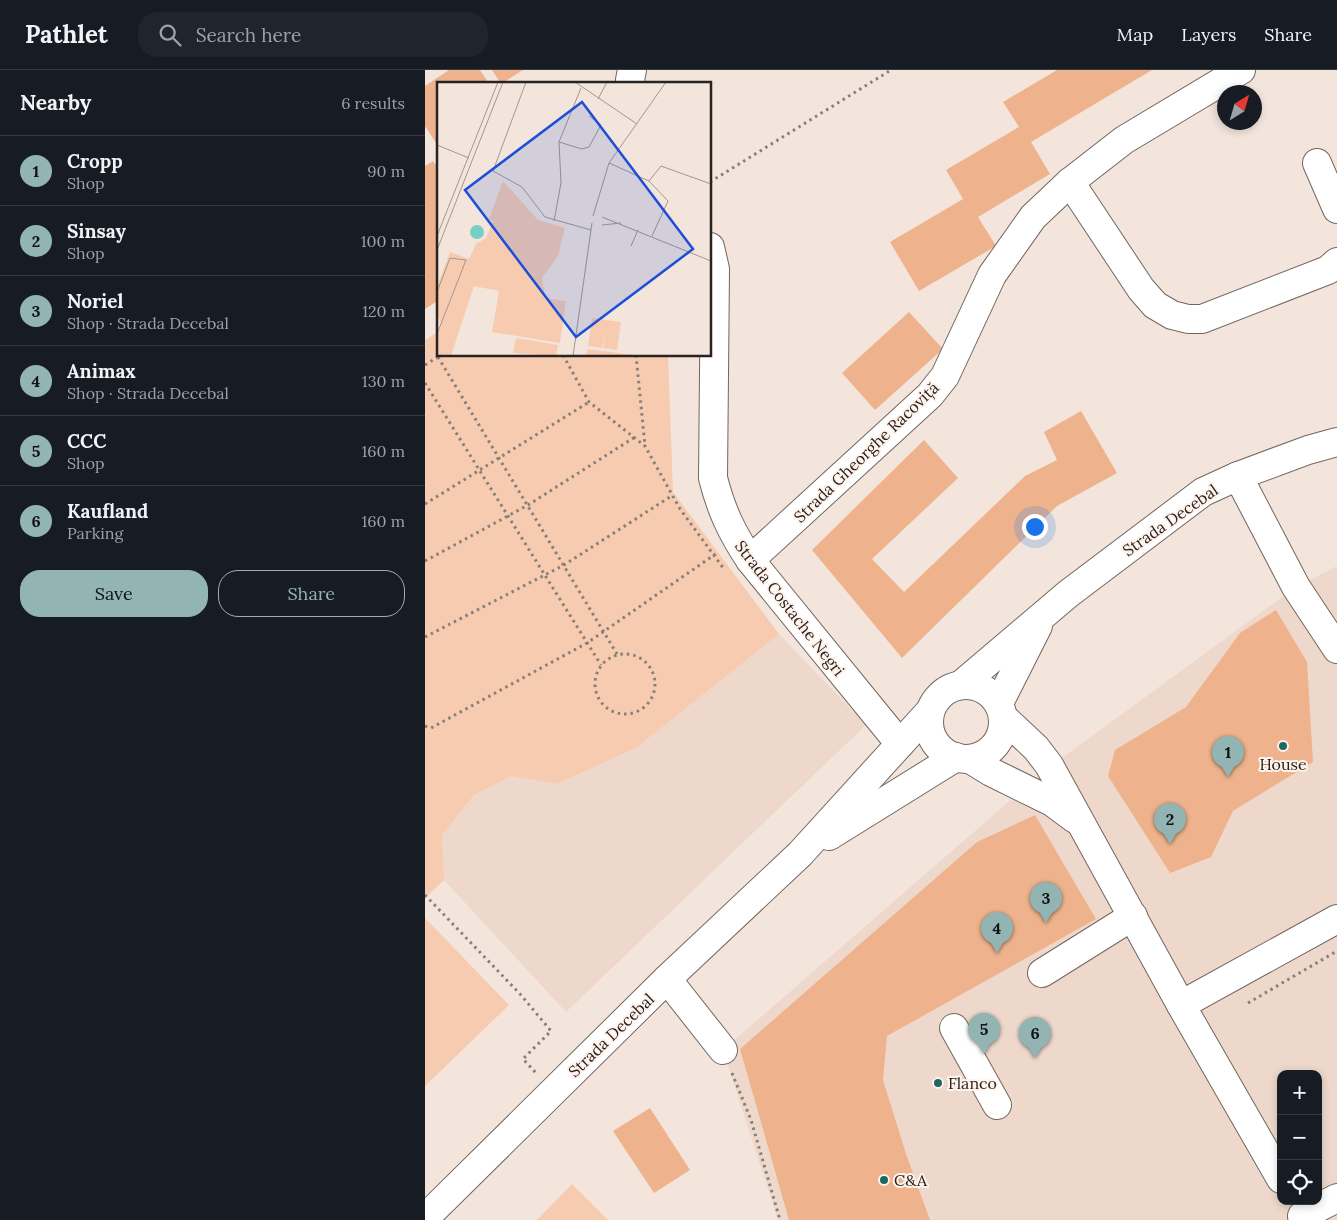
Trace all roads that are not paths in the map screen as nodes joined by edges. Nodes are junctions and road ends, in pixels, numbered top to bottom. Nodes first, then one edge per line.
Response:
1 (1241, 70) edge
2 (1317, 163) dead end
3 (1070, 182) junction
4 (1337, 209) edge
5 (711, 251) edge
6 (1337, 262) edge
7 (1337, 442) edge
8 (1238, 476) junction
9 (750, 560) junction
10 (1044, 613) junction
11 (1337, 650) edge
12 (962, 684) junction
13 (1001, 710) junction
14 (930, 711) junction
15 (900, 744) junction
16 (963, 758) junction
17 (1080, 823) junction
18 (800, 854) junction
19 (1133, 916) junction
20 (1337, 919) edge
21 (1042, 973) dead end
22 (667, 979) junction
23 (1181, 1005) junction
24 (954, 1028) dead end
25 (723, 1050) road end
26 (997, 1104) dead end
27 (1277, 1172) edge
28 (1337, 1198) edge
29 (1300, 1212) edge
30 (425, 1218) edge

1 - 3 main road, Strada Gheorghe Racoviță
2 - 4 main road
3 - 6 main road
3 - 9 main road, Strada Gheorghe Racoviță
5 - 9 main road, Strada Costache Negri
7 - 8 main road, Strada Decebal
8 - 10 main road, Strada Decebal
8 - 11 main road
9 - 15 main road, Strada Costache Negri
10 - 12 main road, Strada Decebal
10 - 13 main road, Strada Decebal
12 - 13 main road
12 - 14 main road
13 - 16 main road
13 - 17 main road
14 - 15 main road, Strada Decebal
14 - 16 main road
15 - 18 main road, Strada Decebal
16 - 17 main road
16 - 18 main road, Strada Decebal
17 - 19 main road
18 - 22 main road, Strada Decebal
19 - 21 main road
19 - 23 main road
20 - 23 main road
22 - 25 main road
22 - 30 main road, Strada Decebal
23 - 27 main road
24 - 26 main road
28 - 29 main road

